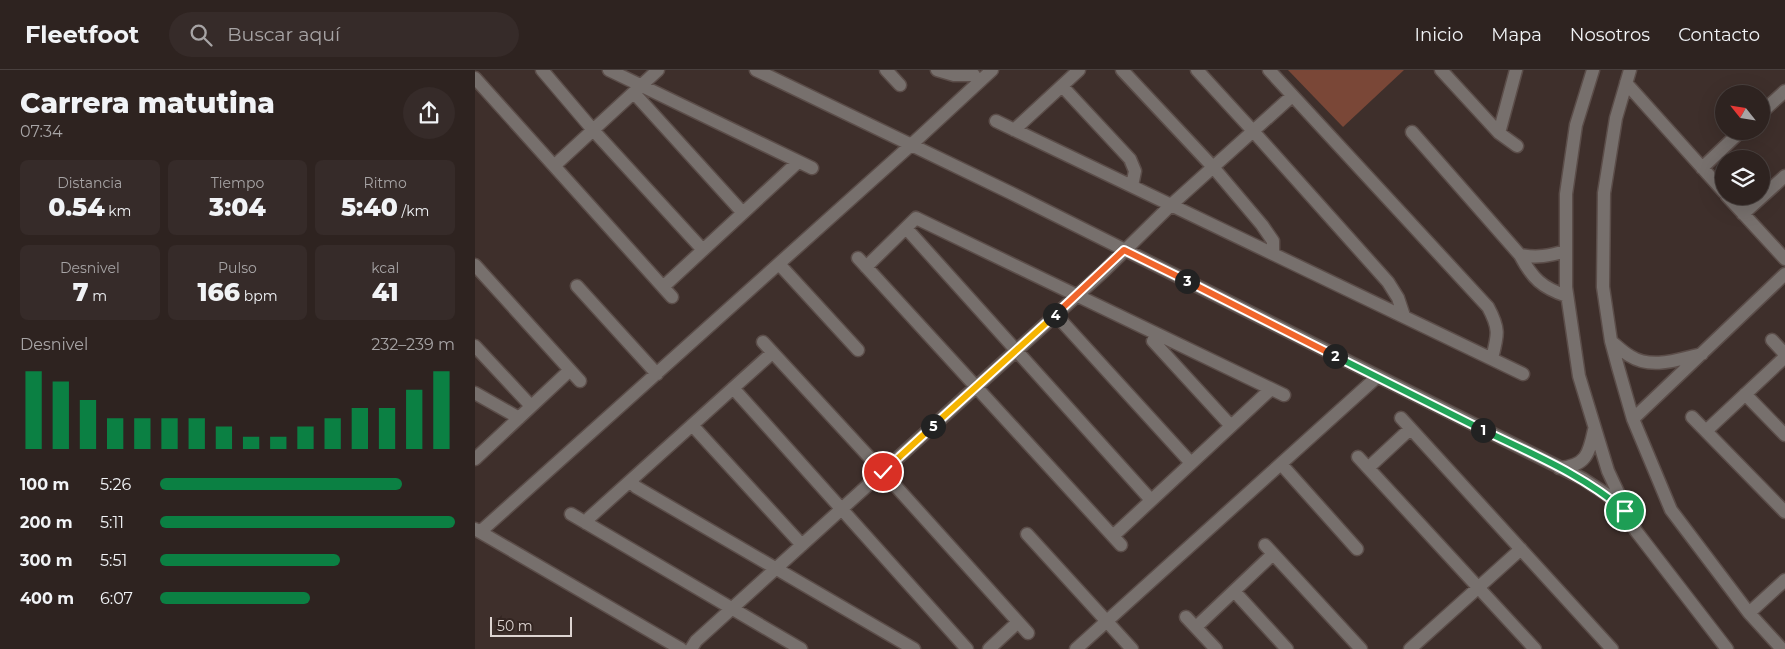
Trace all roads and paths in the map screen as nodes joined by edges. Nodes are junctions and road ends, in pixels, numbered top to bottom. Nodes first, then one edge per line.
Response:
1 (542, 70) edge
2 (609, 70) edge
3 (658, 70) edge
4 (756, 70) edge
5 (886, 70) edge
6 (937, 70) edge
7 (992, 70) edge
8 (1079, 70) edge
9 (1122, 70) edge
10 (1197, 70) edge
11 (1269, 70) edge
12 (1441, 70) edge
13 (1516, 70) edge
14 (1593, 70) edge
15 (974, 76) edge
16 (1628, 76) edge
17 (475, 78) edge
18 (900, 85) dead end
19 (1062, 86) junction
20 (637, 89) junction
21 (1785, 91) edge
22 (1292, 96) junction
23 (1770, 105) edge
24 (996, 121) dead end
25 (593, 130) junction
26 (1014, 130) junction
27 (1253, 131) junction
28 (1412, 132) dead end
29 (1499, 133) junction
30 (1732, 140) edge
31 (911, 145) junction
32 (1517, 146) dead end
33 (798, 162) junction
34 (554, 166) junction
35 (1213, 167) junction
36 (812, 168) dead end
37 (1702, 168) junction
38 (1785, 176) edge
39 (1715, 182) edge
40 (1132, 186) junction
41 (1171, 205) junction
42 (1735, 205) edge
43 (743, 213) junction
44 (1743, 214) junction
45 (906, 228) junction
46 (703, 250) junction
47 (1124, 250) junction
48 (1566, 251) junction
49 (1273, 254) junction
50 (1520, 255) junction
51 (1785, 259) edge
52 (779, 264) junction
53 (475, 265) edge
54 (1785, 274) edge
55 (577, 286) dead end
56 (663, 287) junction
57 (1076, 296) junction
58 (1567, 296) junction
59 (673, 297) dead end
60 (1056, 315) junction
61 (1404, 316) junction
62 (1156, 334) junction
63 (1772, 340) dead end
64 (1611, 341) junction
65 (763, 342) dead end
66 (475, 346) edge
67 (858, 350) dead end
68 (1017, 350) junction
69 (772, 353) junction
70 (1702, 354) junction
71 (1785, 355) edge
72 (1492, 358) junction
73 (569, 370) junction
74 (657, 374) junction
75 (1523, 374) dead end
76 (1377, 377) junction
77 (579, 381) dead end
78 (976, 387) junction
79 (733, 388) junction
80 (1271, 389) junction
81 (475, 393) edge
82 (1745, 394) junction
83 (1283, 395) dead end
84 (531, 406) junction
85 (1692, 417) dead end
86 (519, 418) junction
87 (1401, 418) dead end
88 (1633, 419) junction
89 (692, 426) junction
90 (1231, 426) junction
91 (1411, 428) junction
92 (1594, 429) junction
93 (1706, 431) junction
94 (1785, 435) edge
95 (1358, 457) dead end
96 (479, 461) edge
97 (1191, 463) junction
98 (1281, 464) junction
99 (1368, 468) junction
100 (1559, 468) junction
101 (883, 472) junction
102 (630, 481) junction
103 (1151, 500) junction
104 (843, 508) junction
105 (1625, 511) junction
106 (1785, 512) edge
107 (571, 514) dead end
108 (586, 523) junction
109 (478, 531) edge
110 (1027, 534) dead end
111 (1113, 536) junction
112 (802, 545) junction
113 (1121, 545) dead end
114 (1357, 549) dead end
115 (1521, 549) junction
116 (775, 569) junction
117 (1785, 580) edge
118 (1479, 588) junction
119 (1234, 590) junction
120 (731, 609) junction
121 (1749, 613) junction
122 (1186, 617) dead end
123 (1107, 621) junction
124 (1018, 622) junction
125 (1195, 627) junction
126 (1028, 633) dead end
127 (681, 649) edge
128 (691, 649) edge
129 (801, 649) edge
130 (914, 649) edge
131 (967, 649) edge
132 (989, 649) edge
133 (1076, 649) edge
134 (1133, 649) edge
135 (1215, 649) edge
136 (1287, 649) edge
137 (1361, 649) edge
138 (1410, 649) edge
139 (1535, 649) edge
140 (1613, 649) edge
141 (1727, 649) edge
142 (1782, 649) edge

1 - 25 street
2 - 20 street
3 - 20 street
4 - 31 street
5 - 18 street
6 - 15 street
7 - 15 street
8 - 19 street
9 - 35 street
10 - 27 street
11 - 22 street
12 - 29 street
13 - 29 street
14 - 48 street
15 - 31 street
16 - 37 street
16 - 64 street
17 - 34 street
19 - 26 street
19 - 40 street
20 - 25 street
20 - 33 street
20 - 43 street
21 - 23 street
22 - 27 street
22 - 72 street
24 - 26 street
25 - 34 street
25 - 46 street
26 - 40 street
27 - 35 street
27 - 61 street
28 - 50 street
29 - 32 street
30 - 37 street
31 - 47 street
31 - 52 street
33 - 36 street
33 - 43 street
34 - 56 street
35 - 41 street
35 - 49 street
37 - 39 street
38 - 44 street
40 - 41 street
41 - 47 street
41 - 49 street
42 - 44 street
43 - 46 street
44 - 51 street
45 - 57 street
45 - 68 street
45 - 78 street
46 - 56 street
47 - 57 street
47 - 76 street
48 - 50 street
48 - 58 street
49 - 61 street
50 - 58 street
52 - 67 street
52 - 74 street
53 - 73 street
54 - 70 street
55 - 74 street
56 - 59 street
57 - 60 street
57 - 62 street
58 - 92 street
60 - 68 street
60 - 97 street
61 - 72 street
62 - 80 street
62 - 90 street
63 - 71 street
64 - 70 street
64 - 88 street
65 - 69 street
66 - 84 street
68 - 78 street
68 - 103 street
69 - 79 street
69 - 101 street
70 - 88 street
71 - 82 street
72 - 75 street
73 - 77 street
73 - 84 street
74 - 109 street
76 - 98 street
76 - 100 street
78 - 101 street
78 - 111 street
79 - 89 street
79 - 104 street
80 - 83 street
80 - 90 street
81 - 86 street
82 - 93 street
82 - 94 street
84 - 86 street
85 - 93 street
86 - 96 street
87 - 91 street
88 - 121 street
89 - 102 street
89 - 112 street
90 - 97 street
91 - 99 street
91 - 115 street
92 - 100 street
92 - 105 street
93 - 106 street
95 - 99 street
97 - 103 street
98 - 114 street
98 - 123 street
99 - 118 street
100 - 105 street
101 - 104 street
101 - 124 street
102 - 108 street
102 - 116 street
103 - 111 street
104 - 112 street
104 - 131 street
105 - 141 street
107 - 108 street
108 - 120 street
109 - 127 street
110 - 123 street
111 - 113 street
112 - 116 street
115 - 118 street
115 - 140 street
116 - 120 street
116 - 130 street
117 - 121 street
118 - 138 street
118 - 139 street
119 - 125 street
119 - 136 street
119 - 137 street
120 - 128 street
120 - 129 street
121 - 142 street
122 - 125 street
123 - 133 street
123 - 134 street
124 - 126 street
124 - 132 street
125 - 135 street

